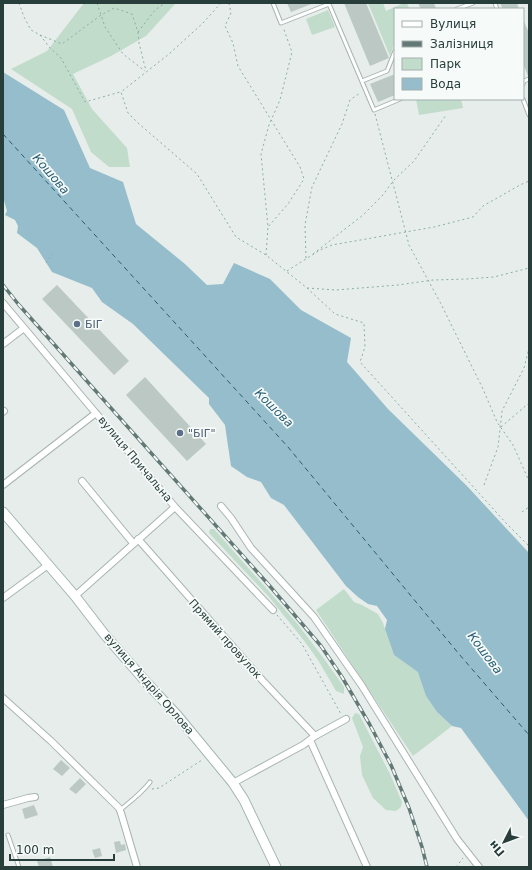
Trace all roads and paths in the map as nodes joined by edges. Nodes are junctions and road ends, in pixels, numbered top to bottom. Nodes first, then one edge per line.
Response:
1 (19, 3) edge
2 (97, 3) edge
3 (165, 3) edge
4 (221, 3) edge
5 (229, 3) edge
6 (273, 3) edge
7 (473, 3) edge
8 (460, 8) edge
9 (101, 15) junction
10 (281, 23) junction
11 (138, 32) junction
12 (40, 35) junction
13 (394, 54) edge
14 (146, 71) junction
15 (362, 81) junction
16 (365, 89) junction
17 (120, 92) junction
18 (398, 100) edge
19 (523, 100) edge
20 (374, 110) junction
21 (446, 115) dead end
22 (529, 115) edge
23 (271, 121) junction
24 (529, 181) edge
25 (392, 182) junction
26 (268, 227) junction
27 (405, 233) junction
28 (53, 254) dead end
29 (266, 255) junction
30 (306, 259) junction
31 (46, 263) dead end
32 (529, 268) edge
33 (287, 272) junction
34 (428, 281) junction
35 (307, 288) junction
36 (3, 303) edge
37 (24, 328) junction
38 (3, 344) edge
39 (529, 348) edge
40 (529, 403) edge
41 (96, 413) junction
42 (500, 427) junction
43 (82, 481) dead end
44 (529, 481) edge
45 (484, 485) dead end
46 (3, 486) edge
47 (221, 506) dead end
48 (175, 507) junction
49 (529, 507) edge
50 (3, 512) edge
51 (522, 512) dead end
52 (136, 541) junction
53 (529, 546) edge
54 (48, 565) junction
55 (75, 596) junction
56 (3, 598) edge
57 (273, 610) joint
58 (3, 698) edge
59 (345, 719) joint
60 (313, 738) junction
61 (210, 754) junction
62 (150, 782) dead end
63 (233, 783) junction
64 (145, 788) junction
65 (36, 797) dead end
66 (3, 805) edge
67 (120, 810) junction
68 (8, 835) dead end
69 (468, 852) junction
70 (19, 867) edge
71 (135, 867) edge
72 (276, 867) edge
73 (367, 867) edge
74 (456, 867) edge
75 (479, 867) edge

1 - 12 path
2 - 9 path
3 - 11 path
4 - 14 path
5 - 23 path
6 - 10 lane
7 - 8 lane
9 - 11 path
9 - 12 path
9 - 14 path
10 - 15 lane
10 - 23 path
11 - 14 path
12 - 17 path
13 - 15 lane
14 - 17 path
15 - 16 lane
16 - 20 lane
16 - 30 path
17 - 29 path
18 - 20 lane
19 - 22 lane
20 - 25 path
21 - 25 path
23 - 26 path
23 - 26 path
24 - 27 path
25 - 27 path
25 - 30 path
26 - 29 path
27 - 30 path
27 - 34 path
28 - 31 path
29 - 33 path
30 - 33 path
32 - 34 path
33 - 35 path
34 - 35 path
34 - 42 path
35 - 53 path
36 - 37 street, вулиця Причальна
37 - 38 street
37 - 41 street, вулиця Причальна
39 - 42 path
40 - 42 path
41 - 46 street
41 - 48 street, вулиця Причальна
42 - 44 path
42 - 45 path
43 - 52 street, Прямий провулок
47 - 69 street
48 - 52 street
48 - 57 street, вулиця Причальна
49 - 51 path
50 - 54 street, вулиця Андрія Орлова
52 - 55 street
52 - 60 street, Прямий провулок
54 - 55 street, вулиця Андрія Орлова
54 - 56 street
55 - 61 street, вулиця Андрія Орлова
57 - 59 path
58 - 67 street
59 - 60 street
60 - 63 street
60 - 73 street, Прямий провулок
61 - 63 street, вулиця Андрія Орлова
61 - 64 path
62 - 64 lane
63 - 72 street, вулиця Андрія Орлова
64 - 67 lane
65 - 66 street
67 - 71 street
68 - 70 lane
69 - 74 path
69 - 75 street

